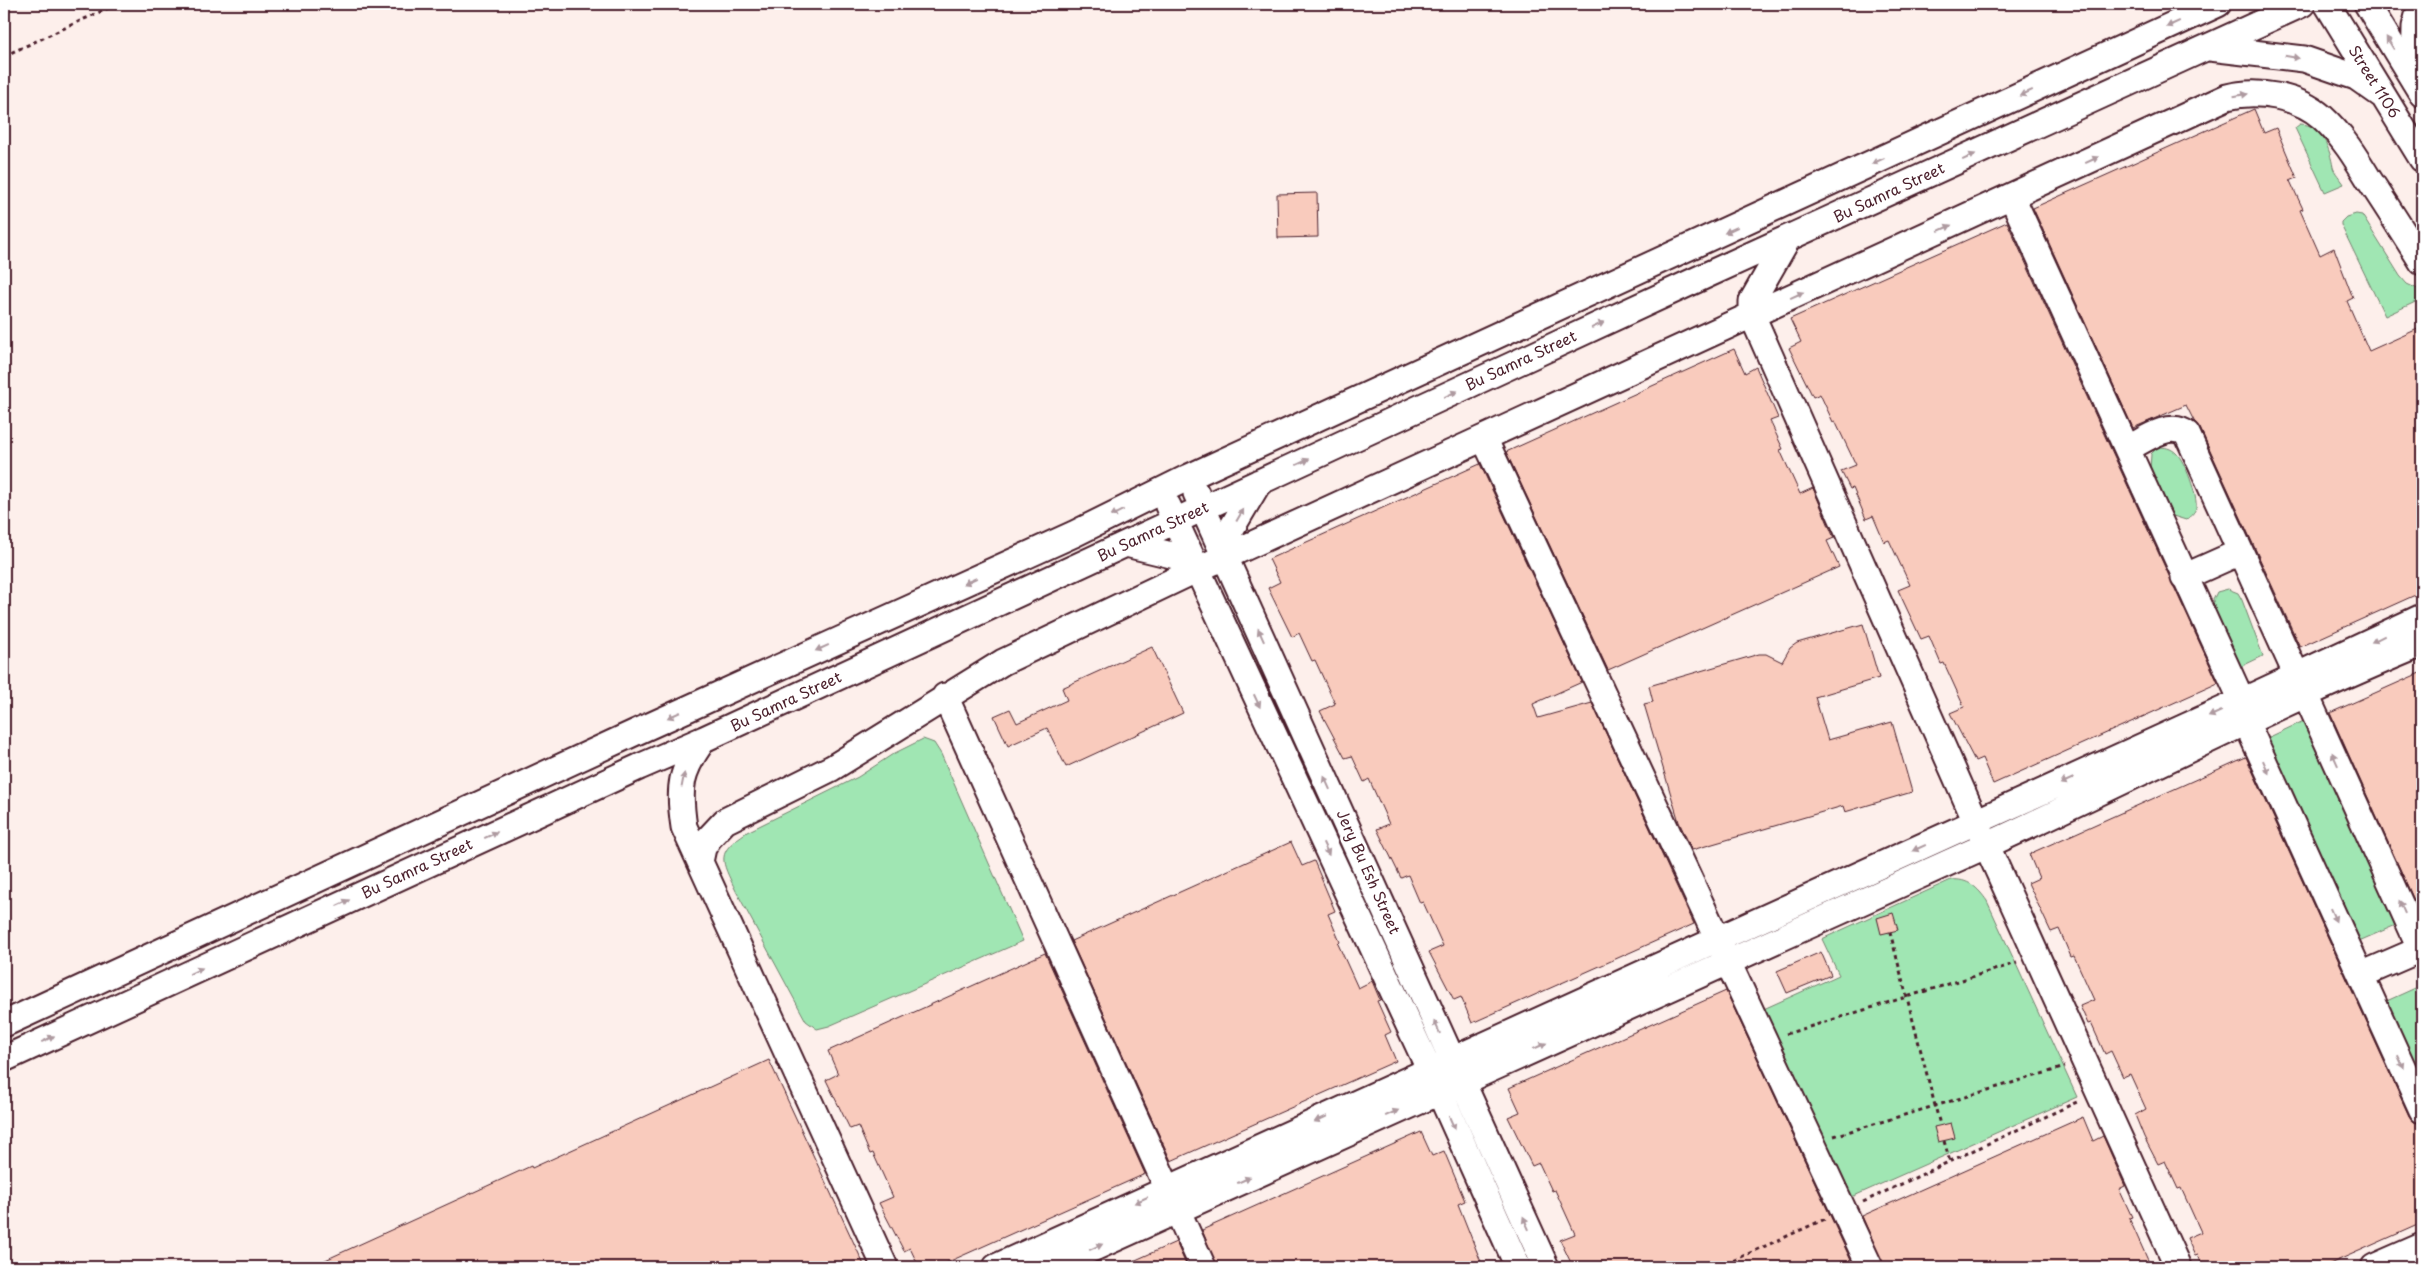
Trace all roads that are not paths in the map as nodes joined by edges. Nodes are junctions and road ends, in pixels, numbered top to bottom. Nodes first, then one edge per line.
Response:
1 (2218, 4) edge
2 (2302, 4) edge
3 (2327, 4) edge
4 (2367, 4) edge
5 (2421, 4) edge
6 (2209, 48) junction
7 (2418, 88) edge
8 (2383, 96) junction
9 (2422, 160) edge
10 (2012, 197) junction
11 (1787, 240) junction
12 (2422, 262) edge
13 (1752, 308) junction
14 (1484, 438) junction
15 (2127, 449) junction
16 (1189, 478) junction
17 (1259, 482) junction
18 (1161, 491) junction
19 (1203, 509) junction
20 (1175, 520) junction
21 (1126, 544) junction
22 (1223, 552) junction
23 (2240, 552) junction
24 (1194, 565) junction
25 (2184, 577) junction
26 (2422, 617) edge
27 (2422, 644) edge
28 (2302, 685) junction
29 (945, 696) junction
30 (2244, 712) junction
31 (704, 739) junction
32 (1976, 822) junction
33 (1988, 844) junction
34 (700, 862) junction
35 (2422, 950) edge
36 (1722, 951) junction
37 (2361, 975) junction
38 (4, 1024) edge
39 (4, 1059) edge
40 (1457, 1071) junction
41 (1434, 1081) junction
42 (2422, 1110) edge
43 (1172, 1200) junction
44 (2422, 1246) edge
45 (885, 1267) edge
46 (996, 1267) edge
47 (1052, 1267) edge
48 (1203, 1267) edge
49 (1518, 1267) edge
50 (1546, 1267) edge
51 (1870, 1267) edge
52 (2178, 1267) edge
53 (2374, 1267) edge

1 -> 16 street
2 - 6 street, Bu Samra Street
3 - 8 street, Street 1106
7 -> 4 street
5 - 7 street
6 -> 8 street
11 -> 6 street, Bu Samra Street
8 - 9 street, Street 1106
10 -> 12 street
13 -> 10 street
10 - 15 street
11 - 13 street
17 -> 11 street, Bu Samra Street
13 - 14 street
13 - 32 street
14 - 22 street
14 - 36 street
15 - 23 street
15 - 25 street
16 - 18 street
16 - 19 street, Jery Bu Esh Street
17 - 19 street, Bu Samra Street
22 -> 17 street
18 - 20 street, Jery Bu Esh Street
18 -> 38 street
19 - 20 street, Bu Samra Street
19 - 22 street, Jery Bu Esh Street
20 - 21 street, Bu Samra Street
20 - 24 street, Jery Bu Esh Street
21 - 24 street
21 - 31 street, Bu Samra Street
22 - 24 street
40 -> 22 street, Jery Bu Esh Street
23 - 25 street
23 - 28 street
24 - 29 street
24 -> 41 street, Jery Bu Esh Street
25 - 30 street
26 -> 28 street
27 - 28 street
28 - 30 street
35 -> 28 street
29 - 34 street
29 - 43 street
30 -> 32 street
30 - 33 street
30 -> 37 street
34 -> 31 street
39 -> 31 street, Bu Samra Street
32 - 33 street
32 -> 36 street
33 - 36 street
33 - 52 street
34 - 45 street
35 - 37 street
36 - 40 street
36 - 51 street
37 -> 42 street
40 - 41 street
50 -> 40 street, Jery Bu Esh Street
41 - 43 street
41 -> 49 street, Jery Bu Esh Street
43 -> 46 street
47 -> 43 street
43 - 48 street
44 - 53 street

